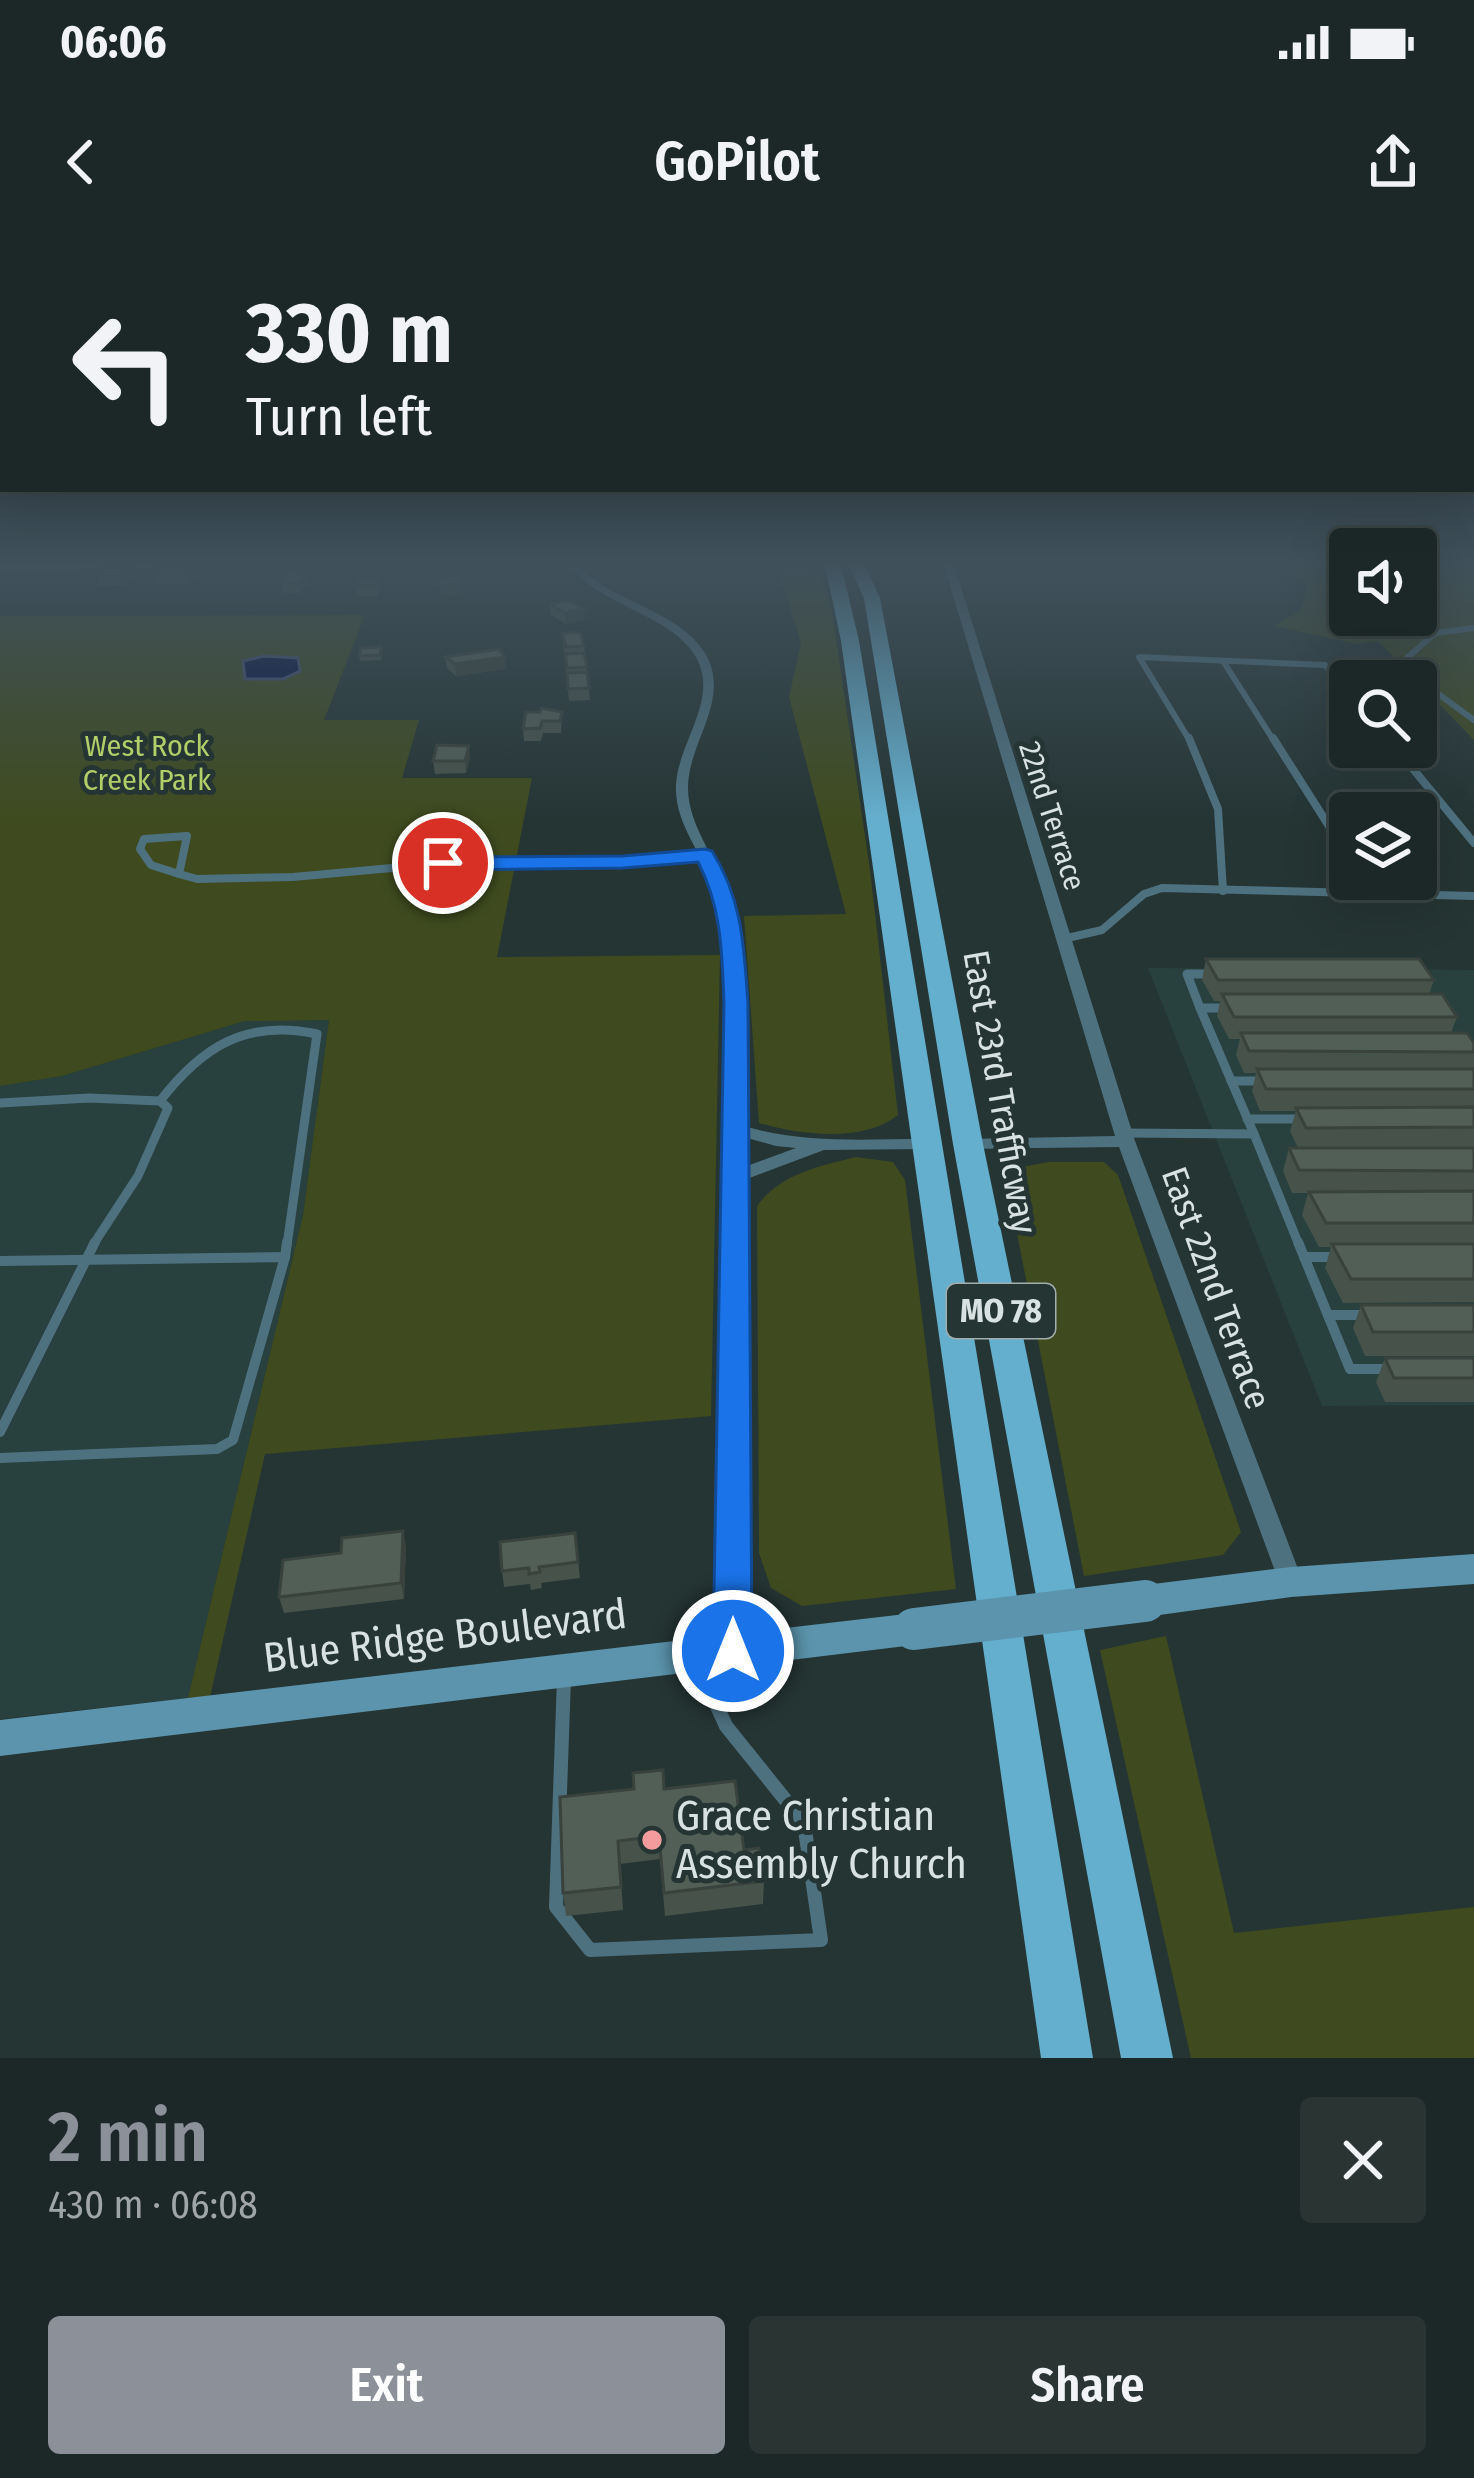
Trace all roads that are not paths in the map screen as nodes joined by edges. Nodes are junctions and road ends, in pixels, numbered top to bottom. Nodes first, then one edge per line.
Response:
1 (695, 650) edge
2 (851, 650) edge
3 (881, 650) edge
4 (975, 650) edge
5 (1417, 650) edge
6 (1222, 661) junction
7 (1329, 670) edge
8 (1474, 720) edge
9 (1412, 768) edge
10 (1329, 827) edge
11 (1474, 843) edge
12 (705, 855) junction
13 (179, 874) junction
14 (1223, 891) junction
15 (1329, 894) edge
16 (1437, 896) edge
17 (1474, 896) edge
18 (1063, 939) junction
19 (1234, 974) edge
20 (1200, 1008) junction
21 (1244, 1008) edge
22 (1087, 1014) joint
23 (1239, 1046) edge
24 (1216, 1047) junction
25 (1231, 1081) junction
26 (1275, 1082) edge
27 (160, 1101) junction
28 (0, 1103) edge
29 (1247, 1119) junction
30 (1315, 1119) edge
31 (736, 1129) junction
32 (1254, 1134) junction
33 (1125, 1137) junction
34 (925, 1144) junction
35 (968, 1144) junction
36 (822, 1145) junction
37 (1264, 1160) junction
38 (1288, 1160) edge
39 (735, 1177) junction
40 (1282, 1202) junction
41 (1303, 1202) dead end
42 (285, 1257) junction
43 (1304, 1257) junction
44 (1347, 1257) edge
45 (0, 1261) edge
46 (85, 1262) junction
47 (1328, 1315) junction
48 (1391, 1315) edge
49 (1412, 1369) edge
50 (0, 1432) edge
51 (0, 1458) edge
52 (1474, 1569) edge
53 (1291, 1582) junction
54 (713, 1653) junction
55 (565, 1670) junction
56 (0, 1738) edge
57 (1067, 2058) edge
58 (1147, 2058) edge

1 - 12 street
2 - 34 main road, MO 78
3 - 35 main road, East 23rd Trafficway / MO 78
4 - 18 street, 22nd Terrace
5 - 8 lane
6 - 7 lane
6 - 10 lane
6 - 14 lane
9 - 11 lane
12 - 13 lane
12 - 31 street
13 - 13 lane
14 - 15 lane
14 - 18 lane
16 - 17 lane
18 - 22 street, 22nd Terrace
19 - 20 lane
20 - 21 lane
20 - 24 lane
22 - 33 street, East 22nd Terrace
23 - 24 lane
24 - 25 lane
25 - 26 lane
25 - 29 lane
27 - 28 lane
27 - 42 lane
27 - 46 lane
29 - 30 lane
29 - 32 lane
31 - 36 street
31 - 39 street
32 - 33 lane
32 - 37 lane
33 - 35 street
33 - 53 street, East 22nd Terrace
34 - 36 street
34 - 57 main road, MO 78
35 - 58 main road, East 23rd Trafficway / MO 78
36 - 39 street
37 - 38 lane
37 - 40 lane
39 - 54 street
40 - 41 lane
40 - 43 lane
42 - 46 lane
42 - 51 lane
43 - 44 lane
43 - 47 lane
45 - 46 lane
46 - 50 lane
47 - 48 lane
47 - 49 lane
52 - 53 main road, Blue Ridge Boulevard
53 - 54 main road, Blue Ridge Boulevard, bridge
54 - 55 main road, Blue Ridge Boulevard
54 - 55 lane
55 - 56 main road, Blue Ridge Boulevard

